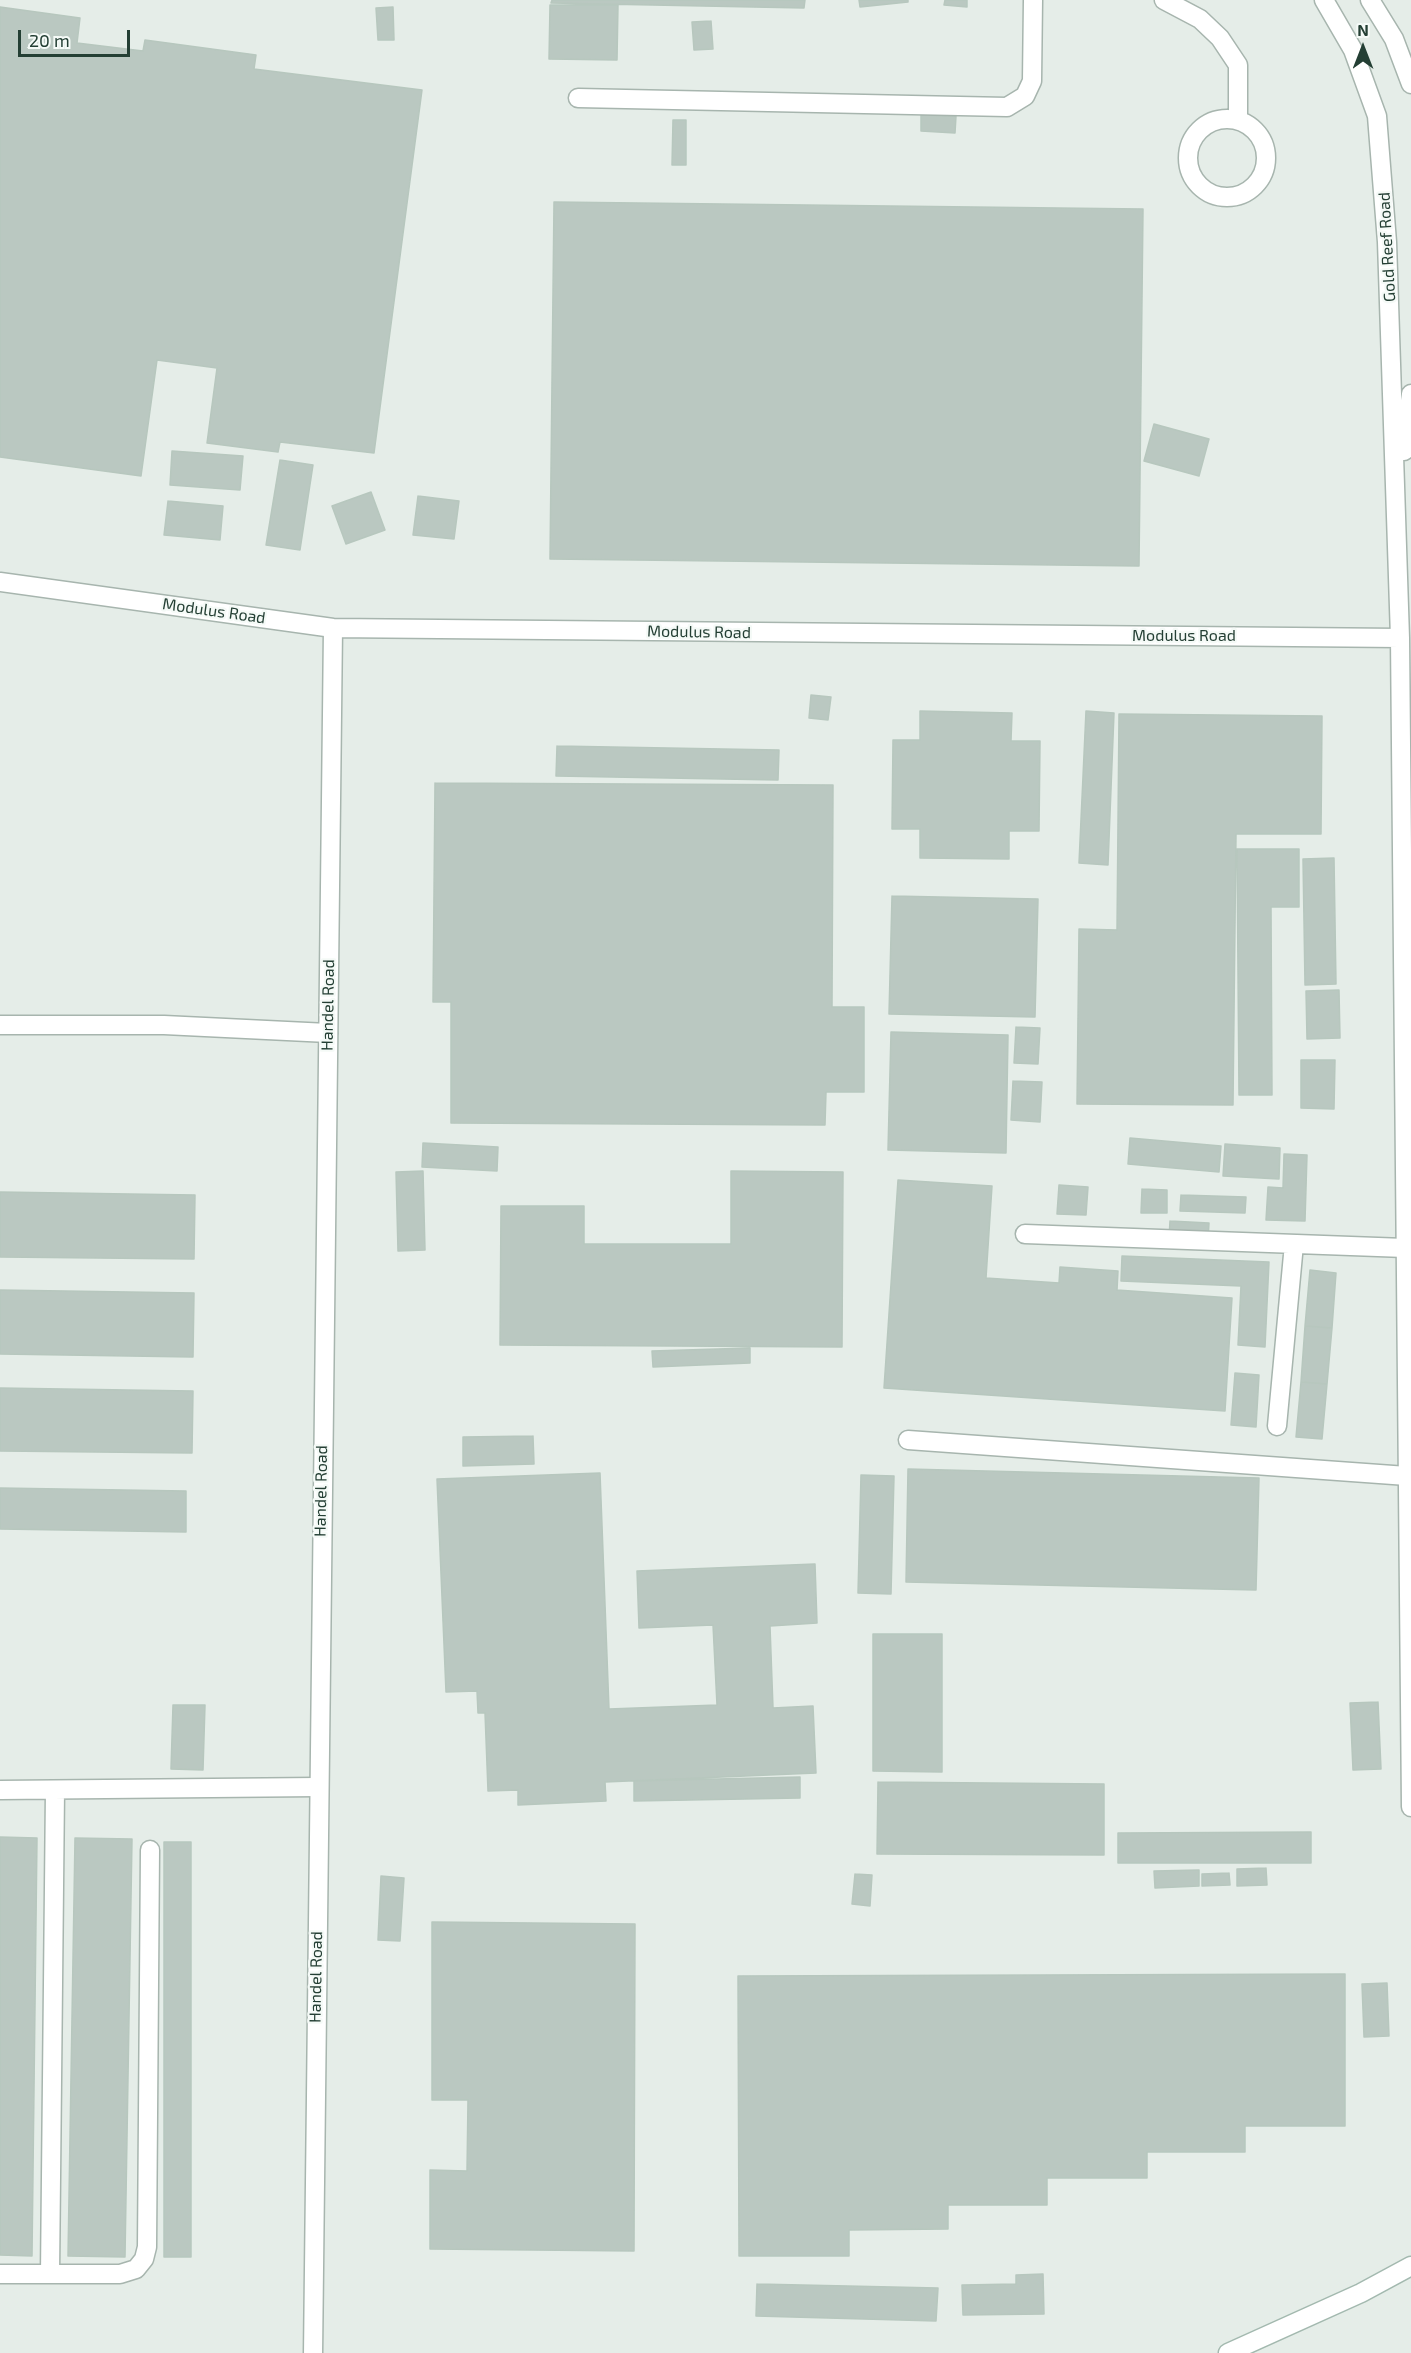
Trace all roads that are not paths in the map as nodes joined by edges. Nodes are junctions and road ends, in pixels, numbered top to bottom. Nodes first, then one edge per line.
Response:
1 (1033, 0) edge
2 (1164, 0) edge
3 (1324, 0) edge
4 (1370, 0) edge
5 (1411, 84) edge
6 (578, 98) dead end
7 (1238, 120) junction
8 (1411, 394) edge
9 (1398, 506) junction
10 (0, 582) edge
11 (333, 628) junction
12 (1400, 638) junction
13 (0, 1025) edge
14 (328, 1033) junction
15 (1025, 1234) dead end
16 (1294, 1244) junction
17 (1405, 1248) junction
18 (1277, 1426) dead end
19 (908, 1440) dead end
20 (1407, 1476) junction
21 (318, 1787) junction
22 (0, 1790) edge
23 (55, 1790) junction
24 (1411, 1808) edge
25 (150, 1850) dead end
26 (1411, 2266) edge
27 (0, 2274) edge
28 (50, 2274) junction
29 (313, 2353) edge
30 (1228, 2353) edge

1 - 6 street
2 - 7 street
3 - 9 street, Gold Reef Road
4 - 5 street
7 - 7 street
8 - 9 street, Gold Reef Road
9 - 12 street, Gold Reef Road
10 - 11 street, Modulus Road
11 - 12 street, Modulus Road
11 - 14 street, Handel Road
12 - 17 street, Gold Reef Road
13 - 14 street
14 - 21 street, Handel Road
15 - 16 street
16 - 17 street
16 - 18 street
17 - 20 street, Gold Reef Road
19 - 20 street
20 - 24 street, Gold Reef Road
21 - 23 street
21 - 29 street, Handel Road
22 - 23 street
23 - 28 street
25 - 28 street
26 - 30 street
27 - 28 street

